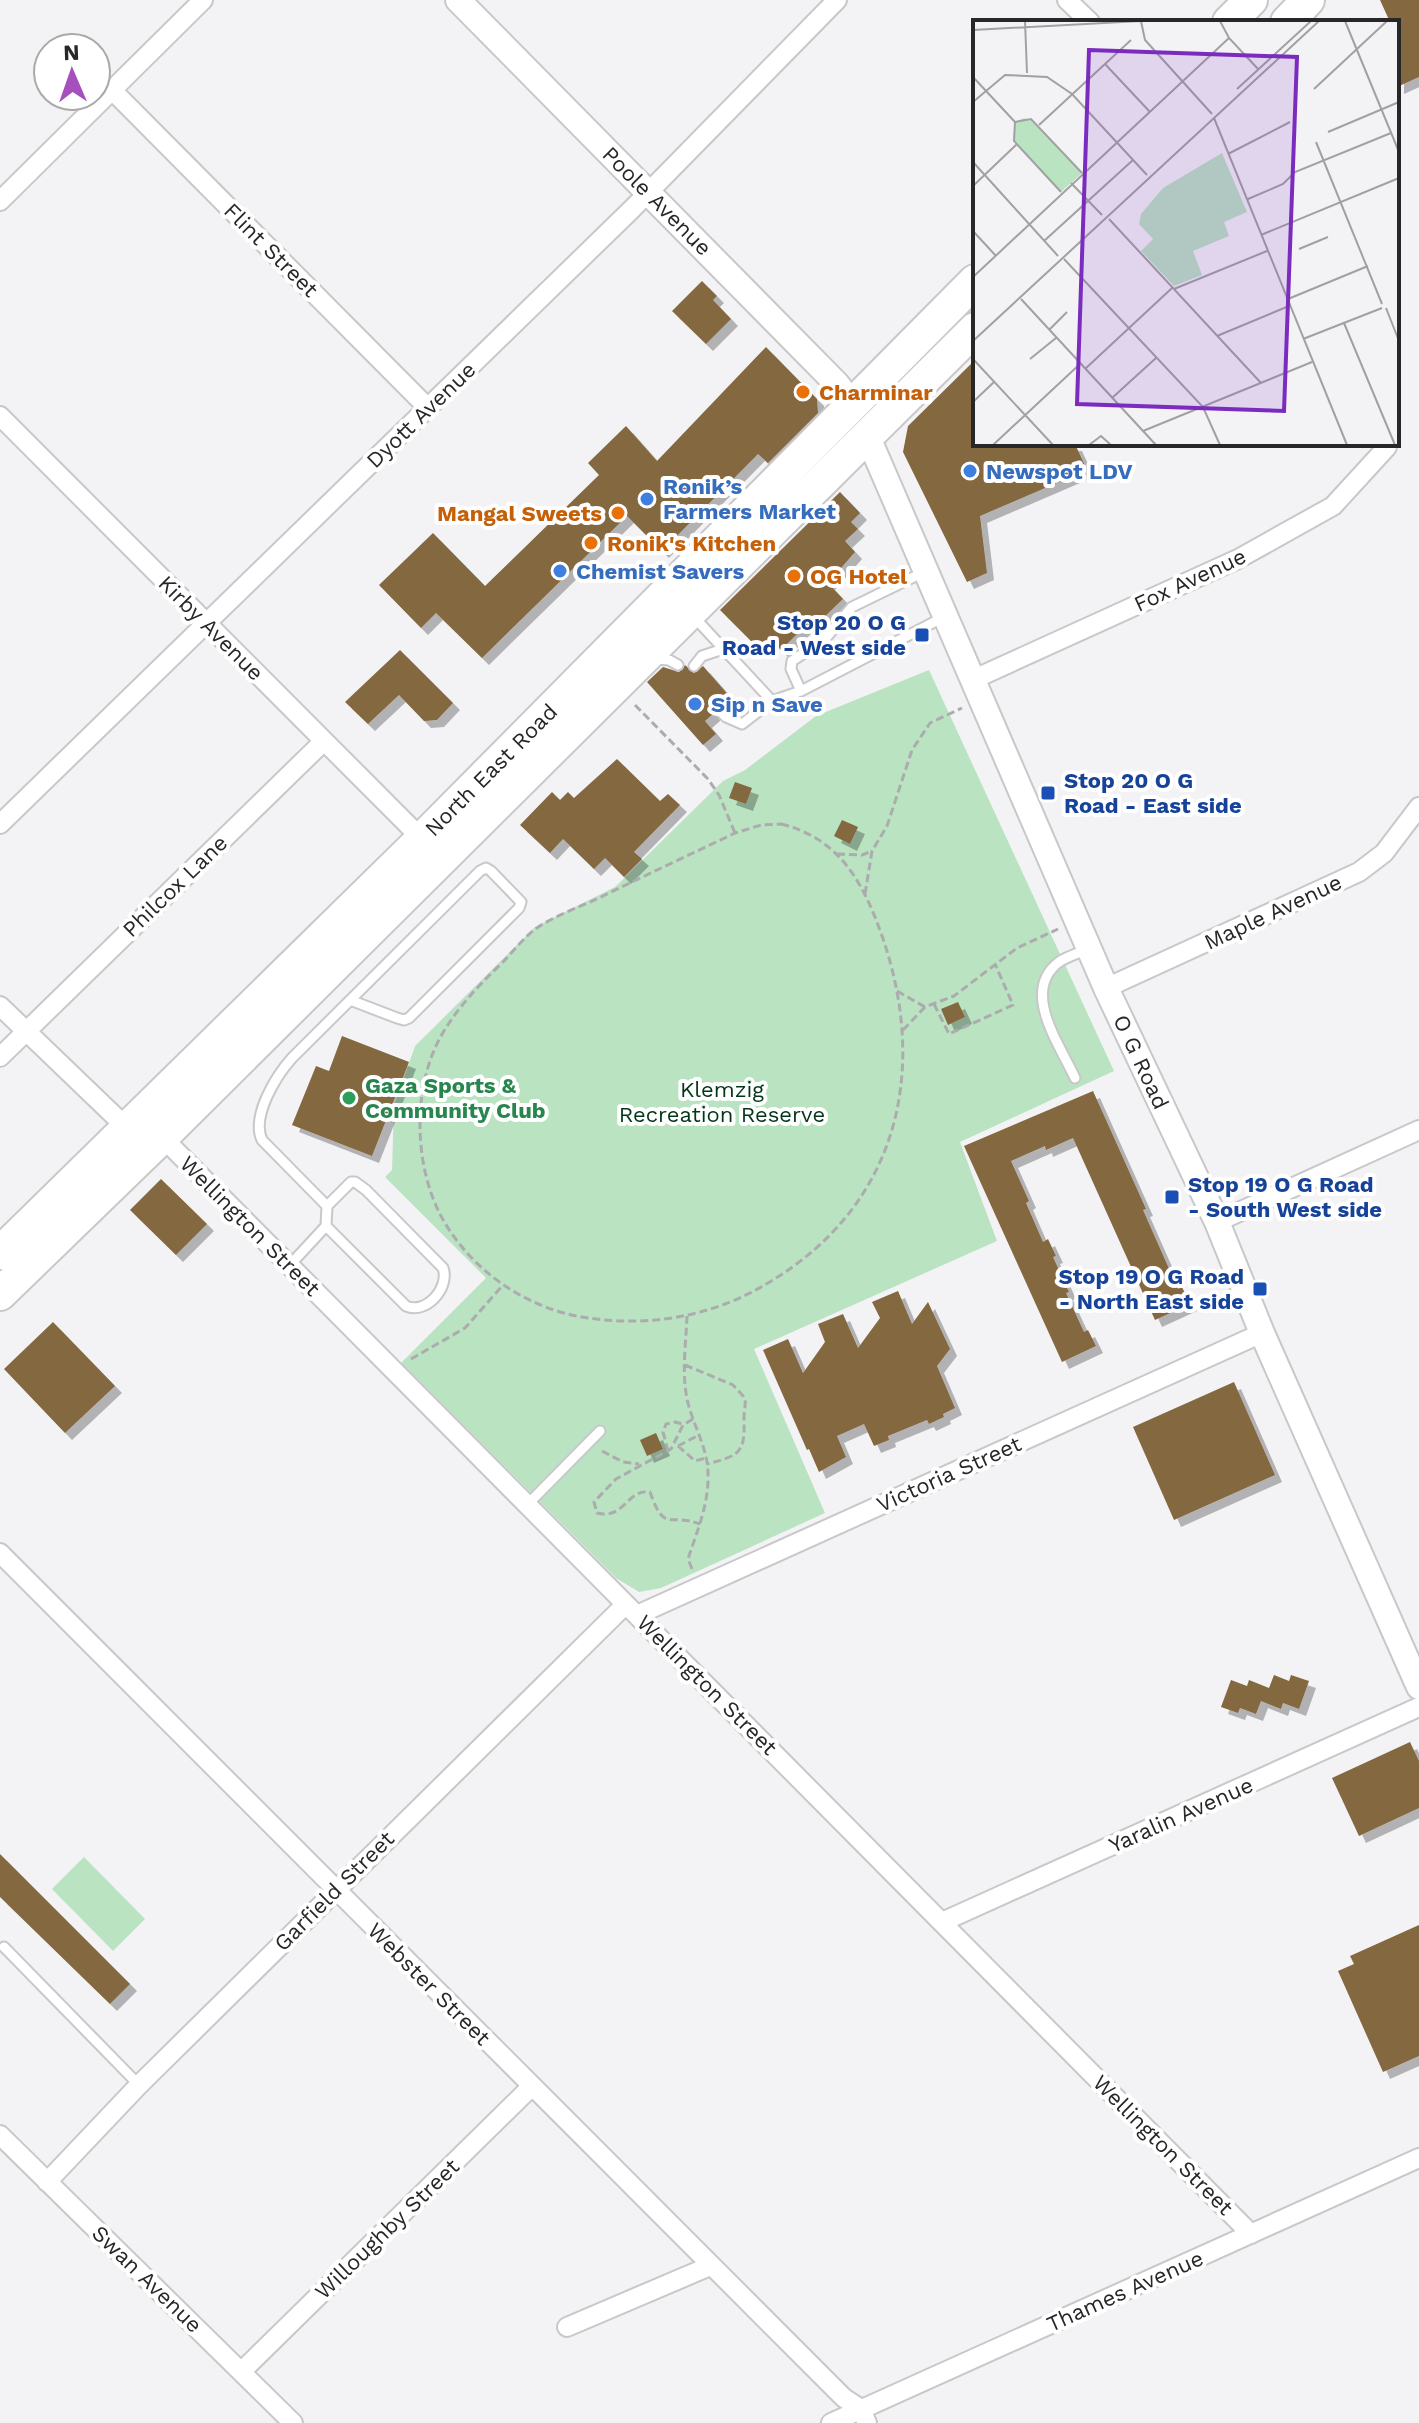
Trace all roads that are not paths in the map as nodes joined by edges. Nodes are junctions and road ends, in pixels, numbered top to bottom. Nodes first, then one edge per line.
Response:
1 (203, 0) edge
2 (458, 0) edge
3 (837, 0) edge
4 (1067, 0) edge
5 (1251, 0) edge
6 (1308, 0) edge
7 (1088, 20) edge
8 (1231, 20) edge
9 (1289, 20) edge
10 (113, 91) junction
11 (648, 192) junction
12 (0, 201) edge
13 (973, 283) edge
14 (973, 331) edge
15 (853, 405) junction
16 (428, 408) junction
17 (0, 416) edge
18 (867, 435) junction
19 (1387, 447) dead end
20 (927, 571) junction
21 (689, 612) junction
22 (945, 616) junction
23 (207, 624) junction
24 (723, 649) junction
25 (643, 659) junction
26 (678, 665) dead end
27 (694, 666) dead end
28 (976, 690) junction
29 (801, 691) junction
30 (772, 701) junction
31 (718, 709) dead end
32 (324, 741) junction
33 (1419, 807) edge
34 (0, 824) edge
35 (432, 849) junction
36 (1089, 949) junction
37 (1106, 988) junction
38 (350, 1000) junction
39 (0, 1006) edge
40 (26, 1031) junction
41 (0, 1057) edge
42 (1075, 1078) dead end
43 (127, 1128) junction
44 (1419, 1130) edge
45 (162, 1137) junction
46 (327, 1206) junction
47 (1217, 1222) junction
48 (326, 1226) junction
49 (0, 1253) edge
50 (289, 1266) junction
51 (0, 1294) edge
52 (1262, 1333) junction
53 (600, 1431) dead end
54 (526, 1506) junction
55 (0, 1553) edge
56 (631, 1610) junction
57 (1412, 1654) edge
58 (1419, 1687) edge
59 (1419, 1707) edge
60 (336, 1890) junction
61 (942, 1922) junction
62 (4, 1947) dead end
63 (139, 2085) junction
64 (531, 2087) junction
65 (4, 2147) edge
66 (1419, 2158) edge
67 (47, 2182) junction
68 (1251, 2234) junction
69 (710, 2266) junction
70 (567, 2327) dead end
71 (242, 2371) junction
72 (864, 2416) edge
73 (293, 2423) edge
74 (831, 2423) edge

1 - 10 street
2 - 11 main road, Poole Avenue
3 - 11 street, Dyott Avenue
4 - 7 street
5 - 8 highway
6 - 9 highway
10 - 12 street
10 - 16 street, Flint Street
11 - 15 main road, Poole Avenue
11 - 16 street, Dyott Avenue
13 - 15 highway, North East Road
14 - 18 highway, North East Road
15 - 18 highway
15 - 35 highway, North East Road
16 - 23 street, Dyott Avenue
17 - 23 street, Kirby Avenue
18 - 20 main road, O G Road
18 - 21 highway, North East Road
19 - 28 street, Fox Avenue
20 - 22 main road, O G Road
20 - 29 lane
21 - 24 lane
21 - 25 highway, North East Road
22 - 28 main road, O G Road
22 - 29 lane
23 - 32 street, Kirby Avenue
23 - 34 street, Dyott Avenue
24 - 27 lane
24 - 30 lane
25 - 26 lane
25 - 35 highway, North East Road
28 - 36 main road, O G Road
29 - 30 lane
30 - 31 lane
32 - 35 street, Kirby Avenue
32 - 40 street, Philcox Lane
33 - 37 street, Maple Avenue
35 - 43 highway, North East Road
35 - 45 highway, North East Road
36 - 37 main road, O G Road
36 - 42 lane
37 - 47 main road, O G Road
38 - 38 lane
38 - 46 lane
39 - 40 street
40 - 41 street, Philcox Lane
40 - 43 street
43 - 45 highway
43 - 49 highway, North East Road
44 - 47 street
45 - 50 street, Wellington Street
45 - 51 highway, North East Road
46 - 48 lane
46 - 48 lane
47 - 52 main road, O G Road
48 - 50 lane
50 - 54 street, Wellington Street
52 - 56 street, Victoria Street
52 - 57 main road, O G Road
53 - 54 lane
54 - 56 street, Wellington Street
55 - 60 street, Webster Street
56 - 60 street, Garfield Street
56 - 61 street, Wellington Street
57 - 58 main road, O G Road
59 - 61 street, Yaralin Avenue
60 - 63 street, Garfield Street
60 - 64 street, Webster Street
61 - 68 street, Wellington Street
62 - 63 lane
63 - 67 street, Garfield Street
64 - 69 street, Webster Street
64 - 71 street, Willoughby Street
65 - 67 street, Swan Avenue
66 - 68 street, Thames Avenue
67 - 71 street, Swan Avenue
68 - 72 street, Thames Avenue
69 - 70 street
69 - 72 street, Webster Street
71 - 73 street, Swan Avenue
72 - 74 street, Thames Avenue

